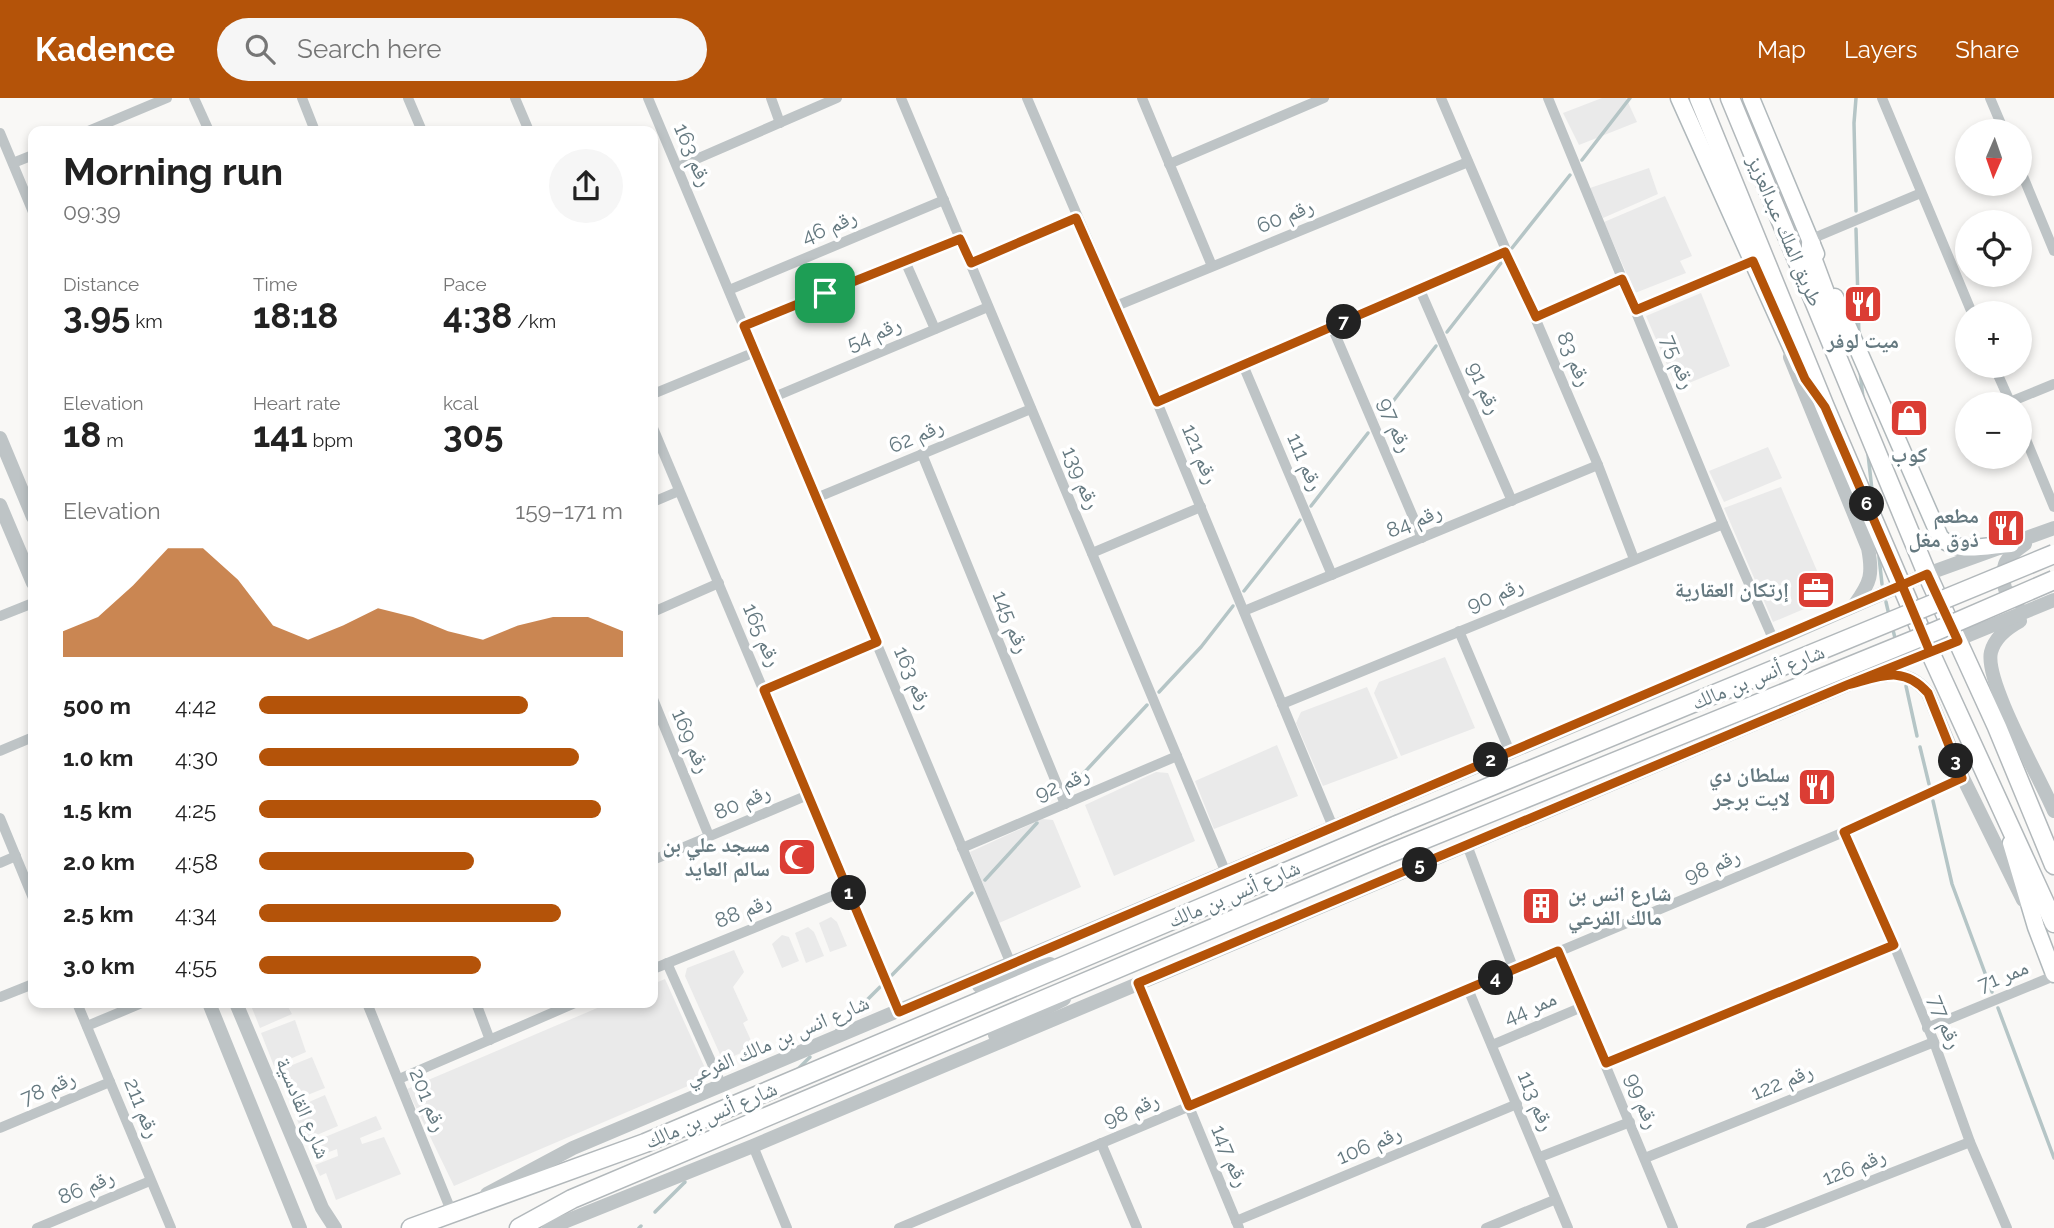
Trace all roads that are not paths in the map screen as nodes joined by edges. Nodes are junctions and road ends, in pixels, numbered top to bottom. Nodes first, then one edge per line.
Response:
1 (167, 98) edge
2 (194, 98) edge
3 (302, 98) edge
4 (408, 98) edge
5 (515, 98) edge
6 (648, 98) edge
7 (771, 98) edge
8 (837, 98) edge
9 (901, 98) edge
10 (1027, 98) edge
11 (1142, 98) edge
12 (1324, 98) edge
13 (1441, 98) edge
14 (1548, 98) edge
15 (1678, 98) edge
16 (1699, 98) edge
17 (1730, 98) edge
18 (1751, 98) edge
19 (1882, 98) edge
20 (1990, 98) edge
21 (1999, 119) edge
22 (780, 122) junction
23 (109, 126) edge
24 (207, 126) edge
25 (313, 126) edge
26 (420, 126) edge
27 (527, 126) edge
28 (0, 133) edge
29 (28, 157) edge
30 (1468, 162) junction
31 (13, 163) junction
32 (1169, 164) junction
33 (678, 167) junction
34 (1921, 192) junction
35 (2031, 196) edge
36 (28, 200) edge
37 (944, 200) junction
38 (1076, 218) junction
39 (960, 239) junction
40 (1810, 242) junction
41 (2054, 251) edge
42 (1505, 252) junction
43 (905, 261) junction
44 (1753, 261) junction
45 (971, 263) junction
46 (1212, 266) junction
47 (1622, 279) junction
48 (729, 290) junction
49 (1420, 290) junction
50 (1967, 301) edge
51 (1115, 306) junction
52 (988, 307) junction
53 (1636, 310) junction
54 (1536, 317) junction
55 (744, 326) junction
56 (1332, 327) junction
57 (934, 329) junction
58 (755, 352) junction
59 (1243, 365) junction
60 (1846, 377) junction
61 (2054, 384) edge
62 (658, 392) edge
63 (2032, 394) edge
64 (774, 397) junction
65 (1157, 402) junction
66 (1825, 407) junction
67 (1031, 409) junction
68 (0, 438) edge
69 (658, 440) edge
70 (922, 454) junction
71 (2032, 454) edge
72 (1598, 465) junction
73 (679, 491) junction
74 (816, 498) junction
75 (658, 500) edge
76 (1512, 501) junction
77 (0, 505) edge
78 (28, 505) edge
79 (1201, 507) junction
80 (2054, 507) edge
81 (1723, 524) junction
82 (2049, 530) edge
83 (1422, 538) junction
84 (2011, 544) junction
85 (1092, 553) junction
86 (2054, 554) edge
87 (1634, 559) junction
88 (28, 571) edge
89 (1927, 574) junction
90 (1332, 575) junction
91 (2054, 580) edge
92 (719, 583) junction
93 (1902, 585) junction
94 (2054, 600) edge
95 (28, 605) edge
96 (1854, 606) junction
97 (658, 610) edge
98 (1244, 611) junction
99 (0, 616) edge
100 (1459, 631) junction
101 (1774, 641) junction
102 (1958, 641) junction
103 (877, 642) junction
104 (1930, 652) junction
105 (1847, 685) junction
106 (764, 690) junction
107 (1282, 704) junction
108 (658, 711) edge
109 (28, 739) edge
110 (0, 751) edge
111 (1510, 752) junction
112 (1177, 756) junction
113 (1962, 778) junction
114 (808, 795) junction
115 (1065, 804) junction
116 (2054, 811) edge
117 (2035, 817) junction
118 (0, 818) edge
119 (1333, 827) junction
120 (1844, 832) junction
121 (709, 836) junction
122 (1467, 845) junction
123 (962, 848) junction
124 (2054, 848) edge
125 (16, 856) junction
126 (658, 858) edge
127 (0, 863) edge
128 (2054, 865) edge
129 (1226, 873) junction
130 (28, 886) edge
131 (848, 890) junction
132 (2045, 925) edge
133 (1128, 939) junction
134 (1894, 945) junction
135 (1558, 951) junction
136 (1151, 954) junction
137 (667, 963) junction
138 (1011, 964) junction
139 (658, 967) edge
140 (1514, 970) junction
141 (2054, 975) edge
142 (1138, 983) junction
143 (28, 986) edge
144 (1468, 989) junction
145 (0, 997) edge
146 (1582, 1007) junction
147 (79, 1008) edge
148 (130, 1008) edge
149 (211, 1008) edge
150 (238, 1008) edge
151 (369, 1008) edge
152 (478, 1008) edge
153 (564, 1008) edge
154 (899, 1012) junction
155 (87, 1026) junction
156 (1927, 1028) junction
157 (491, 1040) junction
158 (1934, 1042) junction
159 (1492, 1045) junction
160 (1606, 1063) junction
161 (399, 1079) junction
162 (110, 1082) junction
163 (722, 1086) junction
164 (891, 1088) junction
165 (1517, 1104) junction
166 (1189, 1106) junction
167 (1630, 1122) junction
168 (0, 1128) edge
169 (1970, 1142) junction
170 (1101, 1143) junction
171 (753, 1146) junction
172 (1540, 1157) junction
173 (1645, 1158) junction
174 (150, 1181) junction
175 (1555, 1200) junction
176 (322, 1208) junction
177 (452, 1213) junction
178 (1238, 1224) edge
179 (301, 1225) edge
180 (37, 1228) edge
181 (171, 1228) edge
182 (317, 1228) edge
183 (335, 1228) edge
184 (411, 1228) edge
185 (519, 1228) edge
186 (549, 1228) edge
187 (787, 1228) edge
188 (899, 1228) edge
189 (1137, 1228) edge
190 (1486, 1228) edge
191 (1568, 1228) edge
192 (1673, 1228) edge
193 (1751, 1228) edge
194 (2007, 1228) edge

1 - 23 street
2 - 24 street
3 - 25 street
4 - 26 street
5 - 27 street
6 - 33 street, رقم 163
7 - 22 street
8 - 22 street
9 - 37 street, رقم 139
10 - 38 street, رقم 121
11 - 32 street
12 - 32 street
13 - 30 street, رقم 83
14 - 47 street, رقم 75
15 - 44 main road
16 - 66 main road, طريق الملك عبدالعزيز
17 - 60 main road, طريق الملك عبدالعزيز
18 - 40 main road
19 - 34 street
20 - 21 street
22 - 33 street
28 - 31 street
29 - 31 street
30 - 42 street, رقم 83
30 - 46 street, رقم 60
31 - 36 street
32 - 46 street
33 - 48 street, رقم 163
34 - 40 street
34 - 50 street
35 - 41 street
37 - 39 street, رقم 139
37 - 48 street, رقم 46
38 - 45 street
38 - 51 street, رقم 121
39 - 43 street
39 - 45 street, رقم 139
40 - 60 main road
40 - 84 main road
42 - 49 street
42 - 54 street, رقم 83
43 - 55 street
43 - 57 street
44 - 53 street
44 - 66 main road
44 - 96 street
45 - 52 street, رقم 139
46 - 51 street, رقم 60
47 - 53 street, رقم 75
47 - 54 street
48 - 55 street, رقم 163
49 - 56 street
49 - 76 street, رقم 91
51 - 65 street, رقم 121
52 - 57 street, رقم 54
52 - 67 street, رقم 139
53 - 81 street, رقم 75
54 - 72 street, رقم 83
55 - 58 street, رقم 163
56 - 59 street
56 - 83 street, رقم 97
57 - 64 street, رقم 54
58 - 62 street
58 - 64 street, رقم 163
59 - 65 street
59 - 90 street, رقم 111
60 - 89 main road, طريق الملك عبدالعزيز
61 - 63 street
64 - 74 street, رقم 163
65 - 79 street, رقم 121
66 - 93 main road, طريق الملك عبدالعزيز
67 - 70 street, رقم 62
67 - 85 street, رقم 139
68 - 78 street
69 - 73 street, رقم 165
70 - 74 street, رقم 62
70 - 115 street, رقم 145
71 - 80 street
72 - 76 street, رقم 84
72 - 87 street, رقم 83
73 - 75 street
73 - 92 street, رقم 165
74 - 103 street, رقم 163
76 - 83 street, رقم 84
77 - 88 street
79 - 85 street
79 - 98 street, رقم 121
81 - 87 street, رقم 90
81 - 101 street, رقم 75
82 - 84 street, شارع انس بن مالك الفرعي
82 - 94 street
83 - 90 street, رقم 84
84 - 89 street, شارع انس بن مالك الفرعي
85 - 112 street, رقم 139
86 - 133 main road, شارع أنس بن مالك, bridge
87 - 100 street, رقم 90
89 - 93 street, شارع انس بن مالك الفرعي
89 - 102 main road, طريق الملك عبدالعزيز
90 - 98 street, رقم 84
91 - 136 main road, شارع أنس بن مالك, bridge
92 - 97 street
92 - 106 street, رقم 165
93 - 96 street, شارع انس بن مالك الفرعي
93 - 104 main road, طريق الملك عبدالعزيز
94 - 102 street
94 - 116 street
95 - 99 street
96 - 101 street, شارع انس بن مالك الفرعي
98 - 107 street, رقم 121
100 - 107 street, رقم 90
100 - 111 street
101 - 111 street, شارع انس بن مالك الفرعي
102 - 104 street
102 - 117 main road, طريق الملك عبدالعزيز
103 - 106 street
103 - 123 street, رقم 163
104 - 105 street
104 - 132 main road, طريق الملك عبدالعزيز
105 - 113 street
105 - 122 street
106 - 114 street, رقم 165
107 - 119 street, رقم 121
108 - 121 street, رقم 169
109 - 110 street
111 - 119 street, شارع انس بن مالك الفرعي
112 - 115 street, رقم 92
112 - 129 street, رقم 139
113 - 120 street, رقم 98
113 - 132 street
114 - 121 street, رقم 80
114 - 131 street, رقم 165
115 - 123 street, رقم 92
117 - 124 main road
117 - 128 main road, طريق الملك عبدالعزيز
118 - 125 street
119 - 129 street, شارع انس بن مالك الفرعي
120 - 134 street, رقم 77
120 - 135 street, رقم 98
121 - 126 street, رقم 80
122 - 140 street
122 - 142 street
123 - 138 street, رقم 163
125 - 127 street
125 - 130 street
129 - 138 street, شارع انس بن مالك الفرعي
131 - 137 street, رقم 88
131 - 154 street, رقم 165
132 - 141 main road
133 - 154 street
133 - 177 main road, شارع أنس بن مالك
134 - 156 street, رقم 77
134 - 160 street
135 - 140 street, رقم 98
135 - 146 street, رقم 99
136 - 164 street
136 - 185 main road, شارع أنس بن مالك
137 - 139 street, رقم 88
137 - 163 street
138 - 154 street, شارع انس بن مالك الفرعي
140 - 144 street, رقم 98
141 - 156 street, ممر 71
142 - 164 street
142 - 166 street, رقم 147
143 - 145 street
144 - 159 street, رقم 113
144 - 166 street, رقم 98
146 - 159 street, ممر 44
146 - 160 street, رقم 99
147 - 155 street, رقم 211
148 - 155 street
149 - 179 street
150 - 176 street, شارع القادسية
151 - 161 street, رقم 201
152 - 157 street
153 - 157 street
154 - 163 street, شارع انس بن مالك الفرعي
155 - 162 street, رقم 211
156 - 158 street, رقم 77
157 - 161 street
158 - 169 street, رقم 77
158 - 173 street, رقم 122
159 - 165 street, رقم 113
160 - 167 street, رقم 99
161 - 177 street, رقم 201
162 - 168 street, رقم 78
162 - 174 street, رقم 211
163 - 177 street, شارع انس بن مالك الفرعي
164 - 171 street
165 - 172 street, رقم 113
165 - 178 street, رقم 106
166 - 170 street, رقم 98
166 - 178 street, رقم 147
167 - 172 street
167 - 173 street, رقم 99
169 - 193 street, رقم 126
169 - 194 street, رقم 77
170 - 188 street, رقم 98
170 - 189 street
171 - 186 street
171 - 187 street
172 - 175 street, رقم 113
173 - 192 street, رقم 99
174 - 180 street, رقم 86
174 - 181 street, رقم 211
175 - 190 street
175 - 191 street, رقم 113
176 - 182 street
176 - 183 street, شارع القادسية
177 - 184 main road, شارع أنس بن مالك

